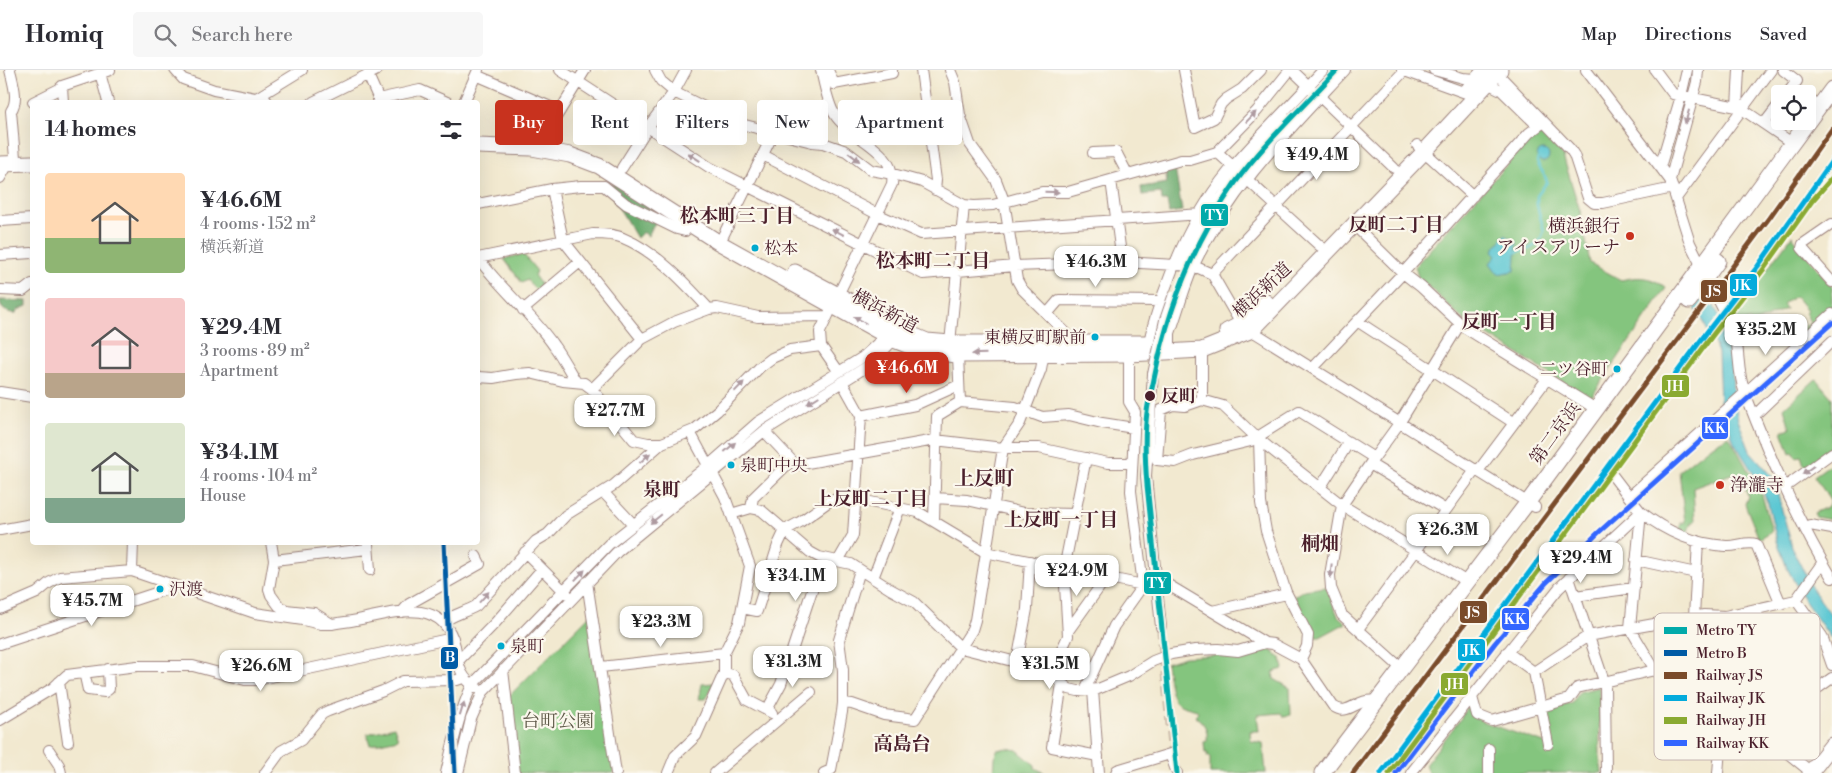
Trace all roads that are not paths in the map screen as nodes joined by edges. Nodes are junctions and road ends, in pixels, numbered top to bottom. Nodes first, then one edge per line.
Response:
1 (10, 70) edge
2 (174, 70) edge
3 (302, 70) edge
4 (560, 70) edge
5 (585, 70) edge
6 (654, 70) edge
7 (686, 70) edge
8 (821, 70) edge
9 (828, 70) edge
10 (892, 70) edge
11 (921, 70) edge
12 (950, 70) edge
13 (1184, 70) edge
14 (1261, 70) edge
15 (1291, 70) edge
16 (1323, 70) edge
17 (1331, 70) edge
18 (1345, 70) edge
19 (1404, 70) edge
20 (1434, 70) edge
21 (1655, 70) edge
22 (1687, 70) edge
23 (1698, 70) edge
24 (1739, 70) edge
25 (1772, 70) edge
26 (1783, 70) edge
27 (1588, 71) edge
28 (105, 72) edge
29 (372, 72) edge
30 (477, 72) edge
31 (1489, 75) edge
32 (578, 82) junction
33 (1794, 85) edge
34 (62, 86) junction
35 (1832, 89) edge
36 (1313, 91) junction
37 (674, 92) junction
38 (1466, 93) junction
39 (1681, 96) junction
40 (256, 99) edge
41 (1692, 99) junction
42 (39, 100) edge
43 (63, 100) edge
44 (108, 100) edge
45 (317, 100) edge
46 (379, 100) edge
47 (383, 100) edge
48 (442, 100) edge
49 (465, 100) edge
50 (537, 100) edge
51 (30, 104) edge
52 (1832, 104) edge
53 (563, 106) edge
54 (1740, 108) junction
55 (11, 112) junction
56 (1771, 115) edge
57 (1541, 124) junction
58 (1764, 124) junction
59 (648, 127) junction
60 (1351, 127) junction
61 (757, 128) edge
62 (480, 137) edge
63 (495, 138) edge
64 (1792, 143) junction
65 (552, 145) edge
66 (768, 145) edge
67 (828, 145) edge
68 (480, 146) edge
69 (1421, 149) junction
70 (1217, 152) junction
71 (1093, 153) dead end
72 (763, 155) junction
73 (30, 157) edge
74 (6, 161) edge
75 (30, 163) edge
76 (1660, 167) junction
77 (622, 168) junction
78 (1394, 168) junction
79 (1240, 173) junction
80 (894, 174) junction
81 (1128, 175) junction
82 (0, 178) edge
83 (1111, 180) junction
84 (747, 186) junction
85 (1673, 188) junction
86 (552, 189) junction
87 (935, 190) junction
88 (1473, 196) junction
89 (1004, 201) junction
90 (480, 204) edge
91 (964, 205) junction
92 (1276, 206) junction
93 (878, 214) junction
94 (1201, 214) junction
95 (30, 219) edge
96 (1116, 220) junction
97 (0, 221) edge
98 (690, 224) junction
99 (1832, 224) edge
100 (1354, 225) junction
101 (1008, 228) junction
102 (961, 231) junction
103 (723, 236) junction
104 (563, 240) junction
105 (863, 244) junction
106 (1320, 246) junction
107 (30, 253) edge
108 (0, 255) edge
109 (480, 258) edge
110 (480, 261) edge
111 (580, 262) junction
112 (1122, 262) junction
113 (1184, 265) junction
114 (1015, 266) junction
115 (958, 271) junction
116 (1704, 271) junction
117 (1403, 273) junction
118 (1212, 274) junction
119 (1831, 278) edge
120 (30, 288) edge
121 (0, 290) edge
122 (1173, 297) dead end
123 (1161, 301) junction
124 (833, 305) junction
125 (709, 309) junction
126 (523, 310) junction
127 (1047, 314) junction
128 (1832, 314) edge
129 (1357, 321) junction
130 (1460, 324) junction
131 (1247, 327) junction
132 (895, 333) junction
133 (642, 339) junction
134 (1832, 341) edge
135 (1076, 343) junction
136 (1149, 343) junction
137 (1170, 343) junction
138 (821, 346) junction
139 (954, 349) junction
140 (1202, 350) junction
141 (1044, 353) junction
142 (1128, 354) junction
143 (1313, 368) junction
144 (1431, 369) junction
145 (480, 377) edge
146 (840, 377) junction
147 (1546, 378) junction
148 (576, 382) junction
149 (959, 385) junction
150 (592, 389) junction
151 (0, 392) edge
152 (1745, 392) junction
153 (30, 397) edge
154 (1202, 400) junction
155 (960, 402) junction
156 (1025, 409) junction
157 (1596, 409) junction
158 (861, 416) junction
159 (1754, 416) junction
160 (1400, 422) junction
161 (1514, 423) junction
162 (1134, 428) junction
163 (764, 430) junction
164 (690, 432) junction
165 (1258, 439) junction
166 (935, 440) junction
167 (1349, 442) junction
168 (662, 443) junction
169 (1003, 448) junction
170 (858, 452) junction
171 (1832, 453) edge
172 (1086, 458) junction
173 (791, 461) junction
174 (1372, 461) junction
175 (1132, 463) junction
176 (711, 469) junction
177 (1477, 470) junction
178 (1613, 476) dead end
179 (1785, 487) junction
180 (1320, 488) junction
181 (603, 492) junction
182 (1629, 497) junction
183 (934, 498) junction
184 (856, 499) junction
185 (1531, 504) junction
186 (1342, 505) junction
187 (993, 506) junction
188 (751, 508) junction
189 (900, 508) junction
190 (1446, 510) junction
191 (1641, 512) junction
192 (731, 514) junction
193 (1076, 514) junction
194 (934, 521) junction
195 (30, 524) edge
196 (634, 525) junction
197 (1804, 527) junction
198 (1832, 529) edge
199 (0, 530) edge
200 (785, 530) junction
201 (1698, 541) junction
202 (133, 545) edge
203 (272, 545) edge
204 (368, 546) edge
205 (1416, 551) junction
206 (525, 552) junction
207 (985, 552) junction
208 (476, 556) dead end
209 (274, 560) junction
210 (833, 560) junction
211 (1636, 560) junction
212 (1030, 561) junction
213 (1823, 562) junction
214 (542, 569) junction
215 (1064, 569) junction
216 (370, 570) dead end
217 (860, 570) junction
218 (132, 572) junction
219 (1696, 573) junction
220 (872, 578) junction
221 (1106, 578) junction
222 (1569, 578) junction
223 (1832, 578) edge
224 (587, 582) junction
225 (1467, 582) junction
226 (1143, 585) junction
227 (177, 586) junction
228 (1634, 588) junction
229 (1287, 594) junction
230 (567, 595) junction
231 (1575, 596) junction
232 (1798, 599) junction
233 (1781, 604) junction
234 (742, 608) junction
235 (0, 609) edge
236 (1755, 610) junction
237 (1212, 611) junction
238 (402, 612) junction
239 (1694, 613) edge
240 (1739, 613) edge
241 (1756, 613) edge
242 (1807, 613) edge
243 (443, 622) junction
244 (332, 624) junction
245 (1654, 624) edge
246 (1161, 627) tunnel mouth
247 (1630, 628) junction
248 (1358, 629) junction
249 (1068, 631) junction
250 (1820, 633) edge
251 (1588, 636) junction
252 (452, 638) junction
253 (1265, 643) junction
254 (0, 644) edge
255 (961, 648) junction
256 (1507, 652) junction
257 (724, 653) junction
258 (1301, 658) junction
259 (458, 661) junction
260 (1017, 662) junction
261 (1832, 665) edge
262 (601, 667) junction
263 (1401, 668) junction
264 (1654, 668) edge
265 (108, 670) junction
266 (503, 670) junction
267 (1654, 670) edge
268 (84, 672) junction
269 (1534, 672) junction
270 (724, 673) junction
271 (1050, 674) junction
272 (464, 678) junction
273 (1832, 678) edge
274 (58, 682) junction
275 (1604, 682) junction
276 (1062, 684) junction
277 (472, 685) junction
278 (1820, 686) edge
279 (1089, 690) junction
280 (483, 692) junction
281 (811, 692) dead end
282 (1472, 697) junction
283 (1376, 701) junction
284 (842, 703) junction
285 (1542, 707) junction
286 (767, 710) junction
287 (781, 718) junction
288 (0, 720) edge
289 (68, 742) dead end
290 (1548, 744) dead end
291 (1832, 745) edge
292 (1489, 749) dead end
293 (49, 750) dead end
294 (1098, 756) junction
295 (1832, 758) edge
296 (1719, 760) edge
297 (1797, 760) edge
298 (829, 772) edge
299 (61, 773) edge
300 (266, 773) edge
301 (446, 773) edge
302 (458, 773) edge
303 (515, 773) edge
304 (616, 773) edge
305 (668, 773) edge
306 (714, 773) edge
307 (1099, 773) edge
308 (1116, 773) edge
309 (1177, 773) edge
310 (1322, 773) edge
311 (1334, 773) edge
312 (1411, 773) edge
313 (1489, 773) edge
314 (1606, 773) edge
315 (1718, 773) edge
316 (1814, 773) edge

1 - 55 street
2 - 40 street
3 - 40 street
4 - 32 street
5 - 32 street
6 - 37 street
7 - 37 street
8 - 80 street
9 - 10 street
11 - 87 street
12 - 89 street
13 - 14 street
15 - 36 street
70 -> 15 street
16 - 36 street
17 - 36 street
18 - 36 street
19 - 38 street
19 - 60 street
20 - 31 street
21 - 39 street
22 - 39 street
23 - 41 street
24 - 54 street
25 - 54 street
26 - 33 street
27 - 76 street
28 - 34 street
28 - 44 street
29 - 45 street
29 - 46 street
30 - 49 street
30 - 50 street
31 - 38 highway, 横浜新道
31 - 57 street
31 - 69 highway, 横浜新道
32 - 53 street
32 - 59 street
34 - 42 street
34 - 43 street
35 - 64 highway, 第二京浜
36 - 60 street
36 - 79 street
36 - 79 street
37 - 59 street
37 - 61 street
38 - 69 highway, 横浜新道
39 - 41 street
39 - 76 street
41 - 54 street
41 -> 85 street
47 - 48 street
51 - 55 street
52 - 116 highway, 第二京浜
54 - 58 street
54 - 85 street
55 - 74 street
56 - 58 street
57 - 85 street
57 - 88 street
58 - 64 street
59 - 77 street
84 -> 59 street
60 - 78 street
60 - 92 street
62 - 63 highway, 横浜新道
64 - 116 highway, 第二京浜
65 - 77 highway, 横浜新道
66 - 72 street
67 -> 80 street
68 - 98 highway, 横浜新道
69 - 78 highway, 横浜新道
69 - 88 street
69 - 100 highway, 横浜新道
70 - 79 street
70 - 81 street
71 - 81 street
72 - 84 street
72 - 93 street
73 - 74 highway
74 - 75 highway
74 - 82 street
76 - 85 street
77 - 103 highway, 横浜新道
78 - 106 highway, 横浜新道
79 - 92 street
79 - 94 street
79 - 113 street
80 - 87 street
80 - 93 street
81 - 83 street
89 -> 83 street
83 - 96 street
84 - 103 street
105 -> 84 street
85 - 116 street
86 - 90 street
86 - 98 street
86 - 104 street
87 - 91 street
88 - 117 street
89 - 91 street
89 - 101 street
91 - 102 street
92 - 106 street
92 - 118 street
93 - 102 street
93 - 105 street
94 - 96 street
94 - 113 street
95 - 97 street
96 - 101 street
96 - 112 street
98 - 124 highway, 横浜新道
99 - 119 street
100 - 117 street
100 - 131 highway, 横浜新道
101 - 102 street
101 - 114 street
102 - 115 street
103 - 124 highway, 横浜新道
104 - 109 street
104 - 111 street
104 - 125 street
105 - 115 street
105 - 124 street
106 - 131 highway, 横浜新道
107 - 108 street
110 - 126 street
111 - 126 street
111 - 133 street
112 - 113 street
112 - 114 street
113 - 118 street
113 - 123 street
113 - 137 street
114 - 115 street
114 - 127 street
115 - 139 street
116 - 152 street
116 - 157 highway, 第二京浜
116 - 185 highway, 第二京浜
117 - 129 street
117 - 130 street
118 - 131 street
120 - 121 street
122 - 246 street, bridge
123 - 127 street
123 - 136 street
124 - 125 street
124 - 132 highway, 横浜新道
124 - 138 street
125 - 133 street
126 - 148 street
127 - 135 street
128 - 152 street
129 - 143 street
129 - 144 street
130 - 144 street
130 - 147 street
131 - 137 highway, 横浜新道
131 - 140 highway, 横浜新道
131 - 143 street
132 - 139 highway, 横浜新道
132 - 146 street
133 - 150 street
134 - 159 street
135 - 136 highway, 横浜新道
135 - 139 highway, 横浜新道
136 - 137 highway, 横浜新道
138 - 146 street
164 -> 138 street
141 -> 139 highway, 横浜新道
139 - 149 street
140 - 142 highway, 横浜新道
140 - 154 street
141 - 142 highway, 横浜新道
141 - 156 street
142 - 162 street
143 - 160 street
144 - 160 street
144 - 161 street
145 - 148 street
146 - 158 street
146 -> 163 street
176 -> 146 street
147 - 157 street
147 - 161 street
148 - 150 street
149 - 155 street
149 - 158 street
150 - 168 street
151 - 153 street
152 - 159 street
152 - 182 street
154 - 165 street
154 - 165 street
155 - 156 street
155 - 166 street
156 - 162 street
156 - 169 street
157 - 185 highway, 第二京浜
158 - 170 street
159 - 179 street
160 - 174 street
160 - 177 street
161 - 177 street
162 - 175 street
163 - 173 street
163 - 176 street
164 - 168 street
164 - 176 street
165 - 167 street
165 - 180 street
165 - 229 street
166 - 169 street
166 - 170 street
166 - 183 street
167 - 174 street
167 - 180 street
181 -> 168 street
169 - 172 street
169 - 187 street
170 - 173 street
170 - 184 street
171 -> 179 street
172 - 175 street
172 - 193 street
173 - 188 street
174 - 186 street
174 - 190 street
175 - 226 street
176 - 192 street
176 - 196 street
176 -> 224 street
177 - 185 street
177 - 190 street
178 - 182 street
179 - 197 street
180 - 186 street
181 - 196 street
181 - 206 street
182 - 191 street
183 - 187 street
183 - 194 street
184 - 189 street
184 - 200 street
184 - 210 street
185 - 225 highway, 第二京浜
185 - 311 highway, 第二京浜
186 - 205 street
186 -> 248 street
187 - 193 street
187 - 207 street
188 - 192 street
188 - 200 street
189 - 194 street
189 - 220 street
190 - 205 street
191 - 201 street
191 - 211 street
191 - 222 street
192 - 234 street
193 - 215 street
194 - 207 street
195 - 199 street
230 -> 196 street
197 - 198 street
197 - 213 street
200 - 210 street
200 - 234 street
201 - 219 street
201 - 233 street
202 - 218 street
203 - 209 street
204 - 209 street
204 - 216 street
205 - 225 street
205 - 248 street
206 - 214 street
243 -> 206 street
207 - 212 street
207 - 255 street
208 - 238 street
209 - 244 street
210 - 217 street
210 - 286 street
211 - 219 street
211 - 228 street
212 - 215 street
212 - 260 street
213 - 223 street
213 - 232 street
214 - 230 street
214 - 259 street
215 - 221 street
215 - 249 street
217 - 220 street
217 - 284 street
218 - 227 street
218 - 235 street
219 - 239 street
220 - 255 street
221 - 226 street
221 - 249 street
222 - 231 street
222 - 256 street
224 - 230 street
224 - 262 street
225 - 263 highway, 第二京浜
226 - 237 street, bridge
226 - 279 street
227 - 244 street
227 - 254 street
228 - 231 street
228 - 247 street
229 - 237 street
229 - 258 street
230 - 266 street
230 - 277 street
231 - 251 street
232 - 233 street
232 - 242 street
233 - 236 street
234 - 257 street
236 - 240 street
236 - 241 street
237 - 253 street
238 - 243 street
238 - 244 street
243 - 252 street
245 - 247 street
247 - 251 street
247 - 264 street
248 - 263 street
249 - 271 street
250 - 261 street
251 - 269 street
251 - 275 street
252 - 259 street
252 - 265 street
253 - 258 street
253 - 279 street
255 - 260 street
255 - 284 street
256 - 269 street
256 - 282 street
257 - 262 street
257 - 270 street
258 - 283 street
259 - 272 street
260 - 271 street
262 - 304 street
263 - 283 highway, 第二京浜
265 - 268 street
265 - 268 street
266 - 280 street
266 - 303 street
267 - 275 street
268 - 274 street
269 - 285 street
270 - 286 street
270 - 305 street
271 - 276 street
272 - 277 street
272 - 300 street
273 - 278 street
274 - 288 street
274 - 289 street
275 - 285 street
275 - 314 street
276 - 279 street
276 - 294 street
277 - 280 street
301 -> 277 street
279 - 294 street
280 - 302 street
281 - 287 street
282 - 285 street
282 - 312 street
283 - 310 highway, 第二京浜
284 - 298 street
285 - 290 street
286 - 287 street
287 - 306 street
291 - 316 highway
292 - 313 street
293 - 299 street
294 - 307 street
295 - 316 highway
296 - 315 street
297 - 316 street
308 - 309 street

